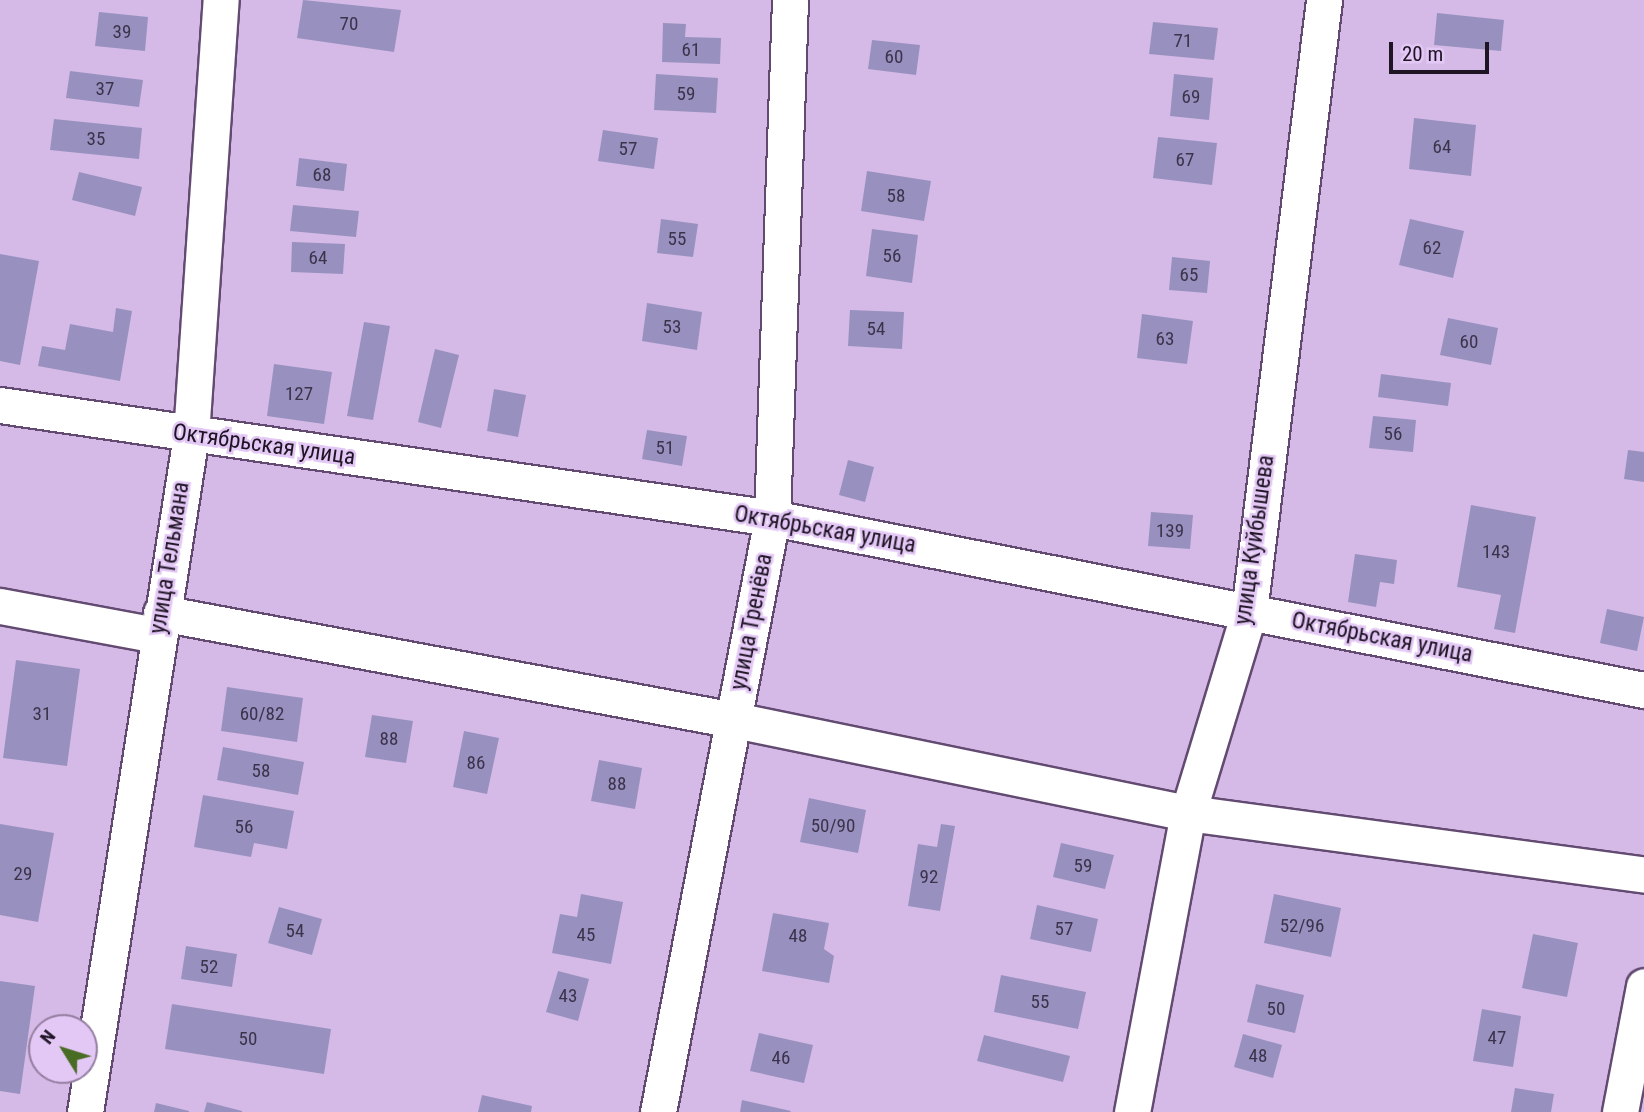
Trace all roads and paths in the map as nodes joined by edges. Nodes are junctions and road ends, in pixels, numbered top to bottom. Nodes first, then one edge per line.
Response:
1 (221, 0) edge
2 (790, 0) edge
3 (1324, 0) edge
4 (0, 405) edge
5 (191, 435) junction
6 (772, 518) junction
7 (0, 606) edge
8 (1248, 612) junction
9 (159, 624) junction
10 (1644, 690) edge
11 (734, 720) junction
12 (1188, 813) junction
13 (1644, 876) edge
14 (1644, 986) edge
15 (85, 1112) edge
16 (658, 1112) edge
17 (1132, 1112) edge
18 (1620, 1112) edge

1 - 5 street, улица Тельмана
2 - 6 street, улица Тренёва
3 - 8 street, улица Куйбышева
4 - 5 street, Октябрьская улица
5 - 6 street, Октябрьская улица
5 - 9 street, улица Тельмана
6 - 8 street, Октябрьская улица
6 - 11 street, улица Тренёва
7 - 9 street
8 - 10 street, Октябрьская улица
8 - 12 street, улица Куйбышева
9 - 11 street
9 - 15 street, улица Тельмана
11 - 12 street
11 - 16 street, улица Тренёва
12 - 13 street
12 - 17 street, улица Куйбышева
14 - 18 street

